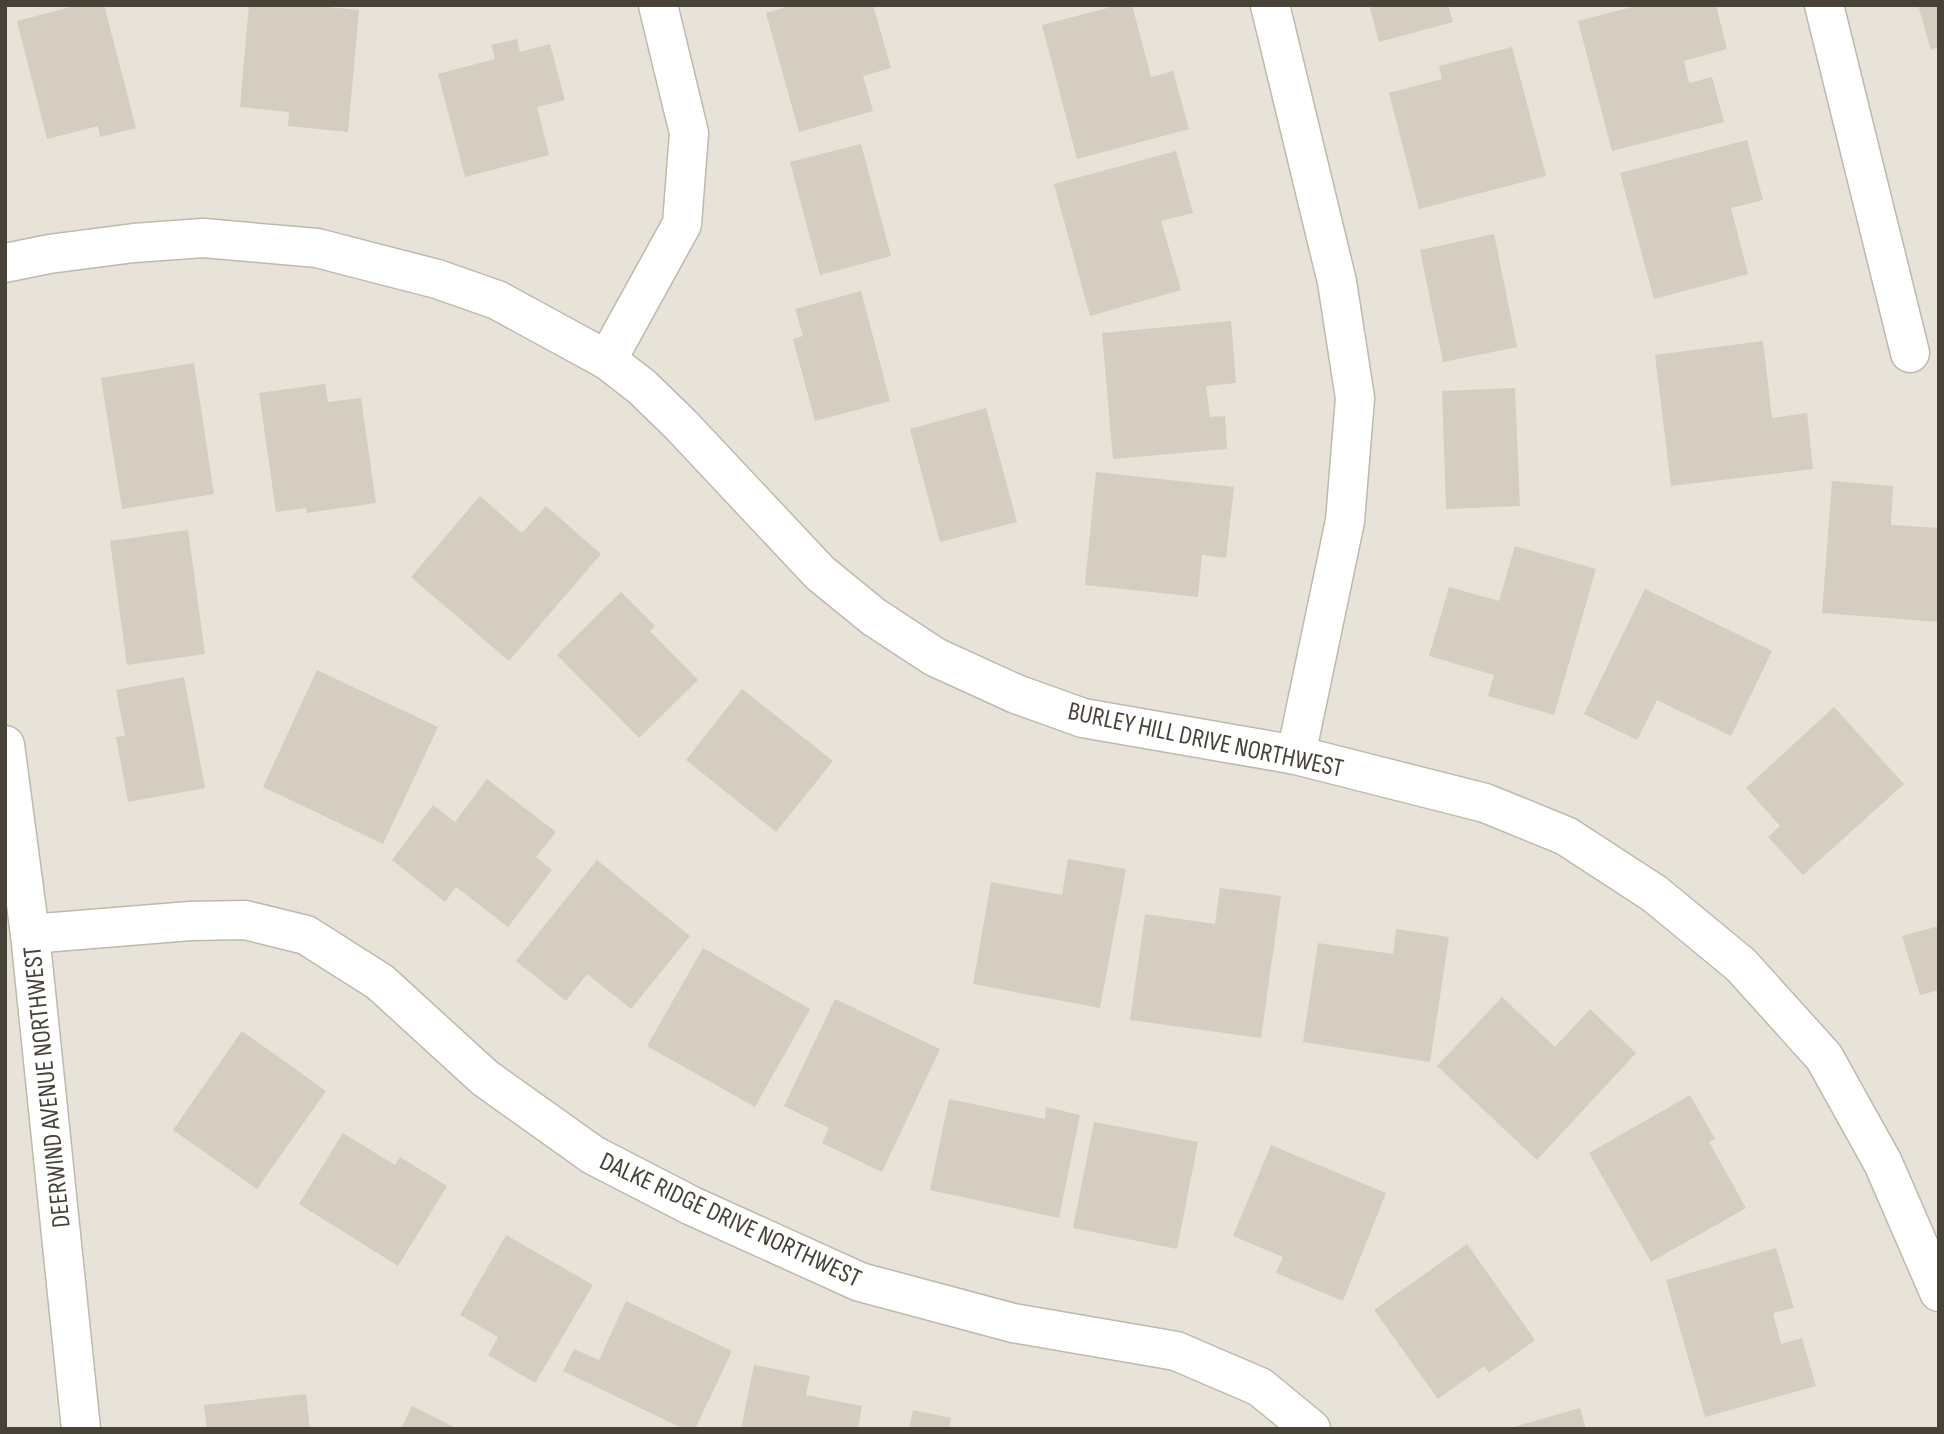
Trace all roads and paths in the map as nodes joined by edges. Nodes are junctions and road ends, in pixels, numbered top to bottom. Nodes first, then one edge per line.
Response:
1 (658, 5) edge
2 (1270, 5) edge
3 (1824, 5) edge
4 (5, 263) edge
5 (1910, 353) dead end
6 (607, 360) junction
7 (5, 745) edge
8 (1296, 755) junction
9 (30, 934) junction
10 (1939, 1292) edge
11 (81, 1429) edge
12 (1311, 1429) edge

1 - 6 street
2 - 8 street
3 - 5 street
4 - 6 street, BURLEY HILL DRIVE NORTHWEST
6 - 8 street, BURLEY HILL DRIVE NORTHWEST
7 - 9 street, DEERWIND AVENUE NORTHWEST
8 - 10 street, BURLEY HILL DRIVE NORTHWEST
9 - 11 street, DEERWIND AVENUE NORTHWEST
9 - 12 street, DALKE RIDGE DRIVE NORTHWEST

